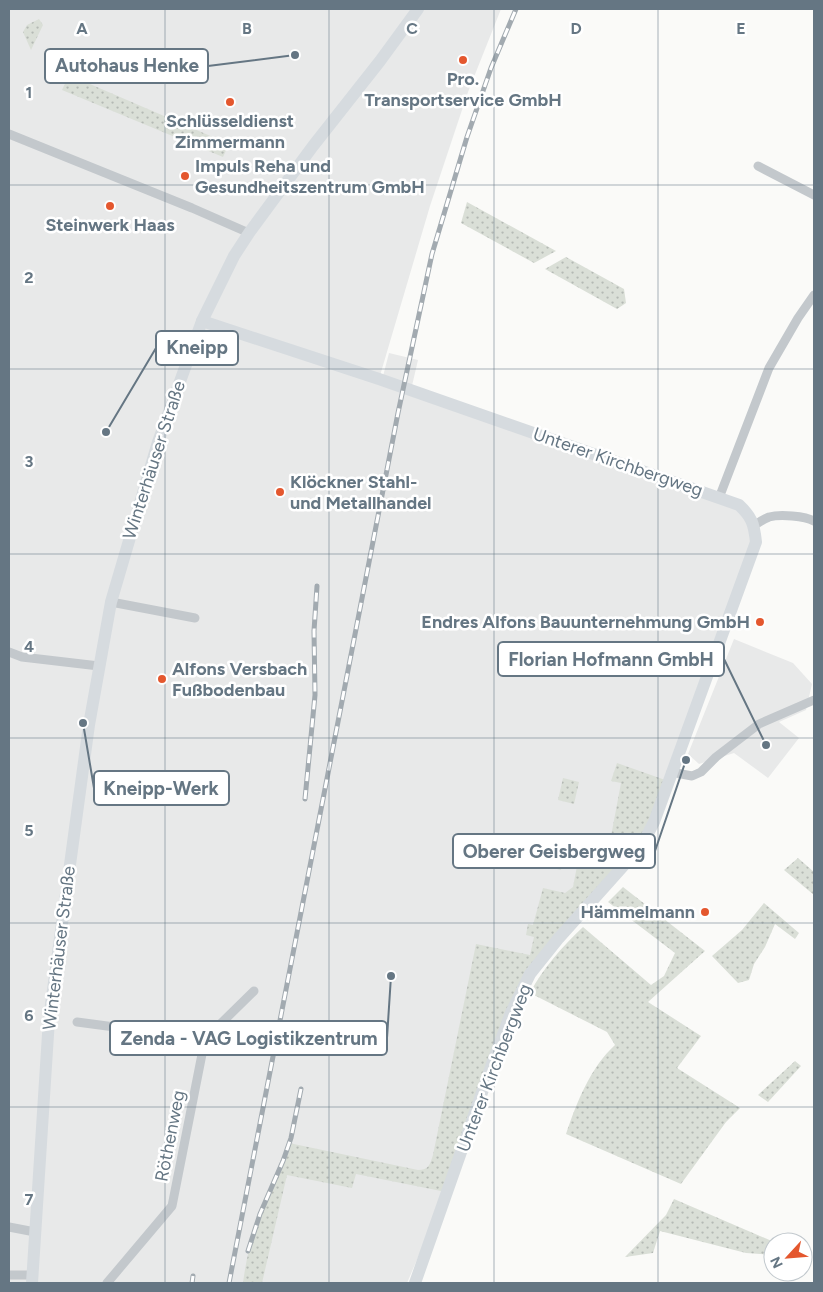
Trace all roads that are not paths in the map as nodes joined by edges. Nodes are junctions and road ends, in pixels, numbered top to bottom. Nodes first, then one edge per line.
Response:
1 (418, 9) edge
2 (9, 134) edge
3 (758, 166) dead end
4 (814, 195) edge
5 (249, 233) junction
6 (814, 295) edge
7 (202, 321) junction
8 (720, 498) junction
9 (814, 521) edge
10 (754, 525) junction
11 (111, 602) junction
12 (195, 618) dead end
13 (9, 652) edge
14 (100, 666) junction
15 (814, 700) edge
16 (671, 772) junction
17 (254, 992) dead end
18 (77, 1022) dead end
19 (205, 1038) junction
20 (9, 1227) edge
21 (35, 1232) junction
22 (9, 1275) edge
23 (33, 1279) edge
24 (107, 1283) edge
25 (415, 1283) edge

1 - 5 street, Winterhäuser Straße
2 - 5 street
3 - 4 street
5 - 7 street, Winterhäuser Straße
6 - 8 street
7 - 8 street, Unterer Kirchbergweg
7 - 11 street, Winterhäuser Straße
8 - 10 street, Unterer Kirchbergweg
9 - 10 street
10 - 16 street, Unterer Kirchbergweg
11 - 12 street
11 - 14 street, Winterhäuser Straße
13 - 14 street
14 - 21 street, Winterhäuser Straße
15 - 16 street
16 - 25 street, Unterer Kirchbergweg
17 - 19 street
18 - 19 street
19 - 24 street, Röthenweg
20 - 21 street
21 - 23 street, Winterhäuser Straße
22 - 23 street, Winterhäuser Straße

